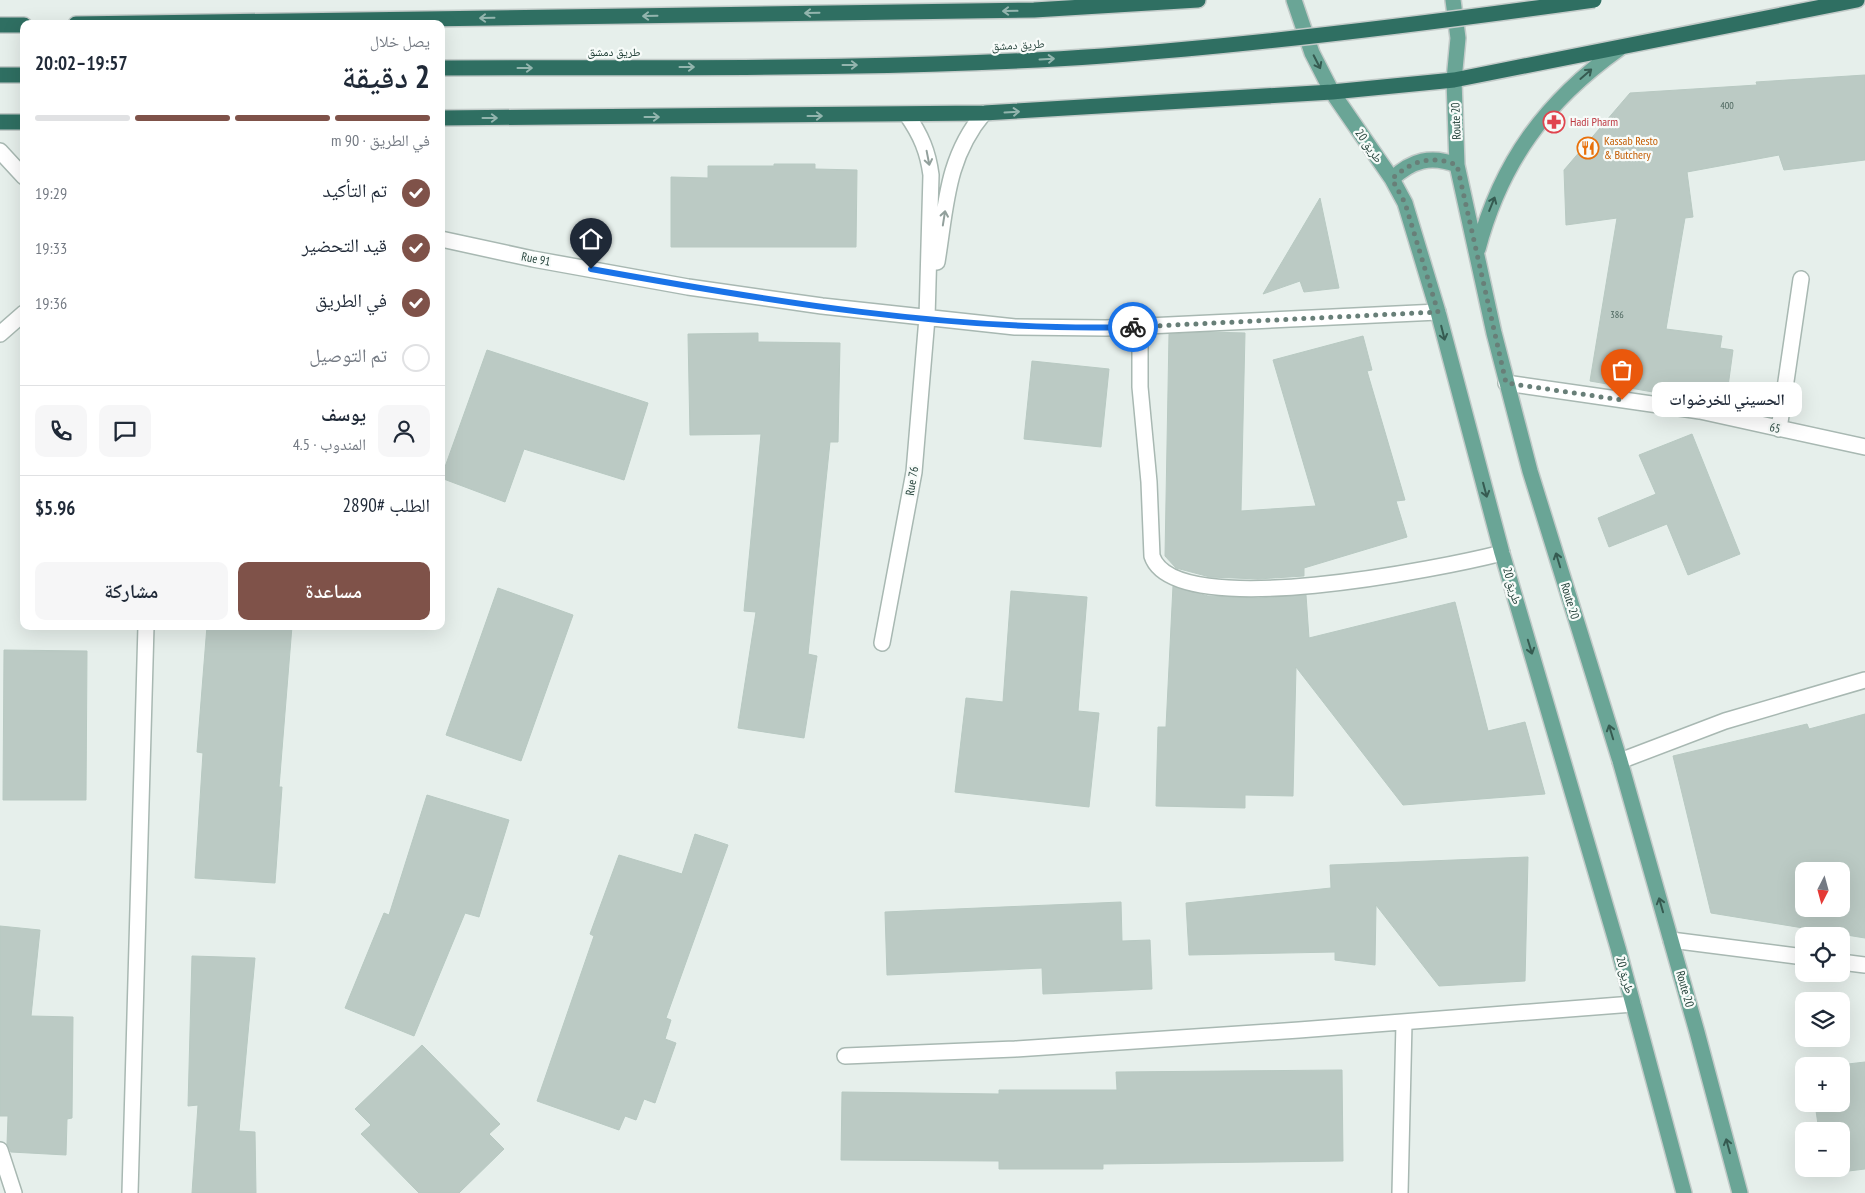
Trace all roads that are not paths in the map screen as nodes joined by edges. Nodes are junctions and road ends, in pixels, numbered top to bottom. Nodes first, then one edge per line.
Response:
1 (1198, 0) edge
2 (1294, 0) edge
3 (1453, 0) edge
4 (1594, 0) edge
5 (1857, 0) edge
6 (350, 20) edge
7 (20, 24) edge
8 (0, 25) edge
9 (1619, 49) junction
10 (445, 68) edge
11 (20, 75) edge
12 (0, 76) edge
13 (1454, 80) junction
14 (1332, 92) junction
15 (984, 114) junction
16 (907, 115) junction
17 (445, 118) edge
18 (0, 122) edge
19 (20, 122) edge
20 (0, 151) edge
21 (1457, 165) junction
22 (20, 174) edge
23 (1392, 179) junction
24 (445, 240) edge
25 (1477, 250) junction
26 (1801, 279) dead end
27 (1438, 312) junction
28 (20, 316) edge
29 (928, 318) junction
30 (1140, 327) junction
31 (0, 334) edge
32 (1506, 383) junction
33 (1779, 429) junction
34 (1865, 447) edge
35 (1502, 553) junction
36 (146, 630) edge
37 (882, 643) dead end
38 (1865, 680) edge
39 (1620, 761) junction
40 (1671, 940) junction
41 (1795, 956) edge
42 (1850, 963) edge
43 (1865, 965) edge
44 (1633, 1004) junction
45 (1404, 1023) junction
46 (845, 1056) dead end
47 (0, 1150) edge
48 (14, 1193) edge
49 (130, 1193) edge
50 (1400, 1193) edge
51 (1684, 1193) edge
52 (1740, 1193) edge

1 -> 6 highway
2 -> 14 main road, طريق 20
3 - 13 main road, Route 20
10 -> 4 highway, طريق دمشق, bridge
5 - 9 highway
7 - 8 highway
9 - 13 highway
25 -> 9 main road
11 - 12 highway
13 - 14 highway
13 - 21 main road, Route 20
15 -> 14 highway
14 - 23 main road, طريق 20
15 - 16 highway
29 -> 15 street, Rue 76
17 -> 16 highway
16 -> 29 street, Rue 76
18 - 19 highway
20 - 22 street
21 - 23 main road
21 - 25 main road, Route 20
23 - 27 main road, طريق 20
24 - 29 street, Rue 91
25 - 32 main road, Route 20
26 - 33 street
27 - 30 street, Rue 91
27 -> 35 main road, طريق 20
28 - 31 street
29 - 30 street, Rue 91
29 - 37 street, Rue 76
30 - 35 street
32 - 33 street, 65
39 -> 32 main road, Route 20
33 - 34 street, 65
35 -> 44 main road, طريق 20
36 - 49 street
38 - 39 street
40 -> 39 main road, Route 20
40 - 41 street
52 -> 40 main road, Route 20
42 - 43 street
44 - 45 street
44 - 51 main road, طريق 20
45 - 46 street
45 - 50 street
47 - 48 street

